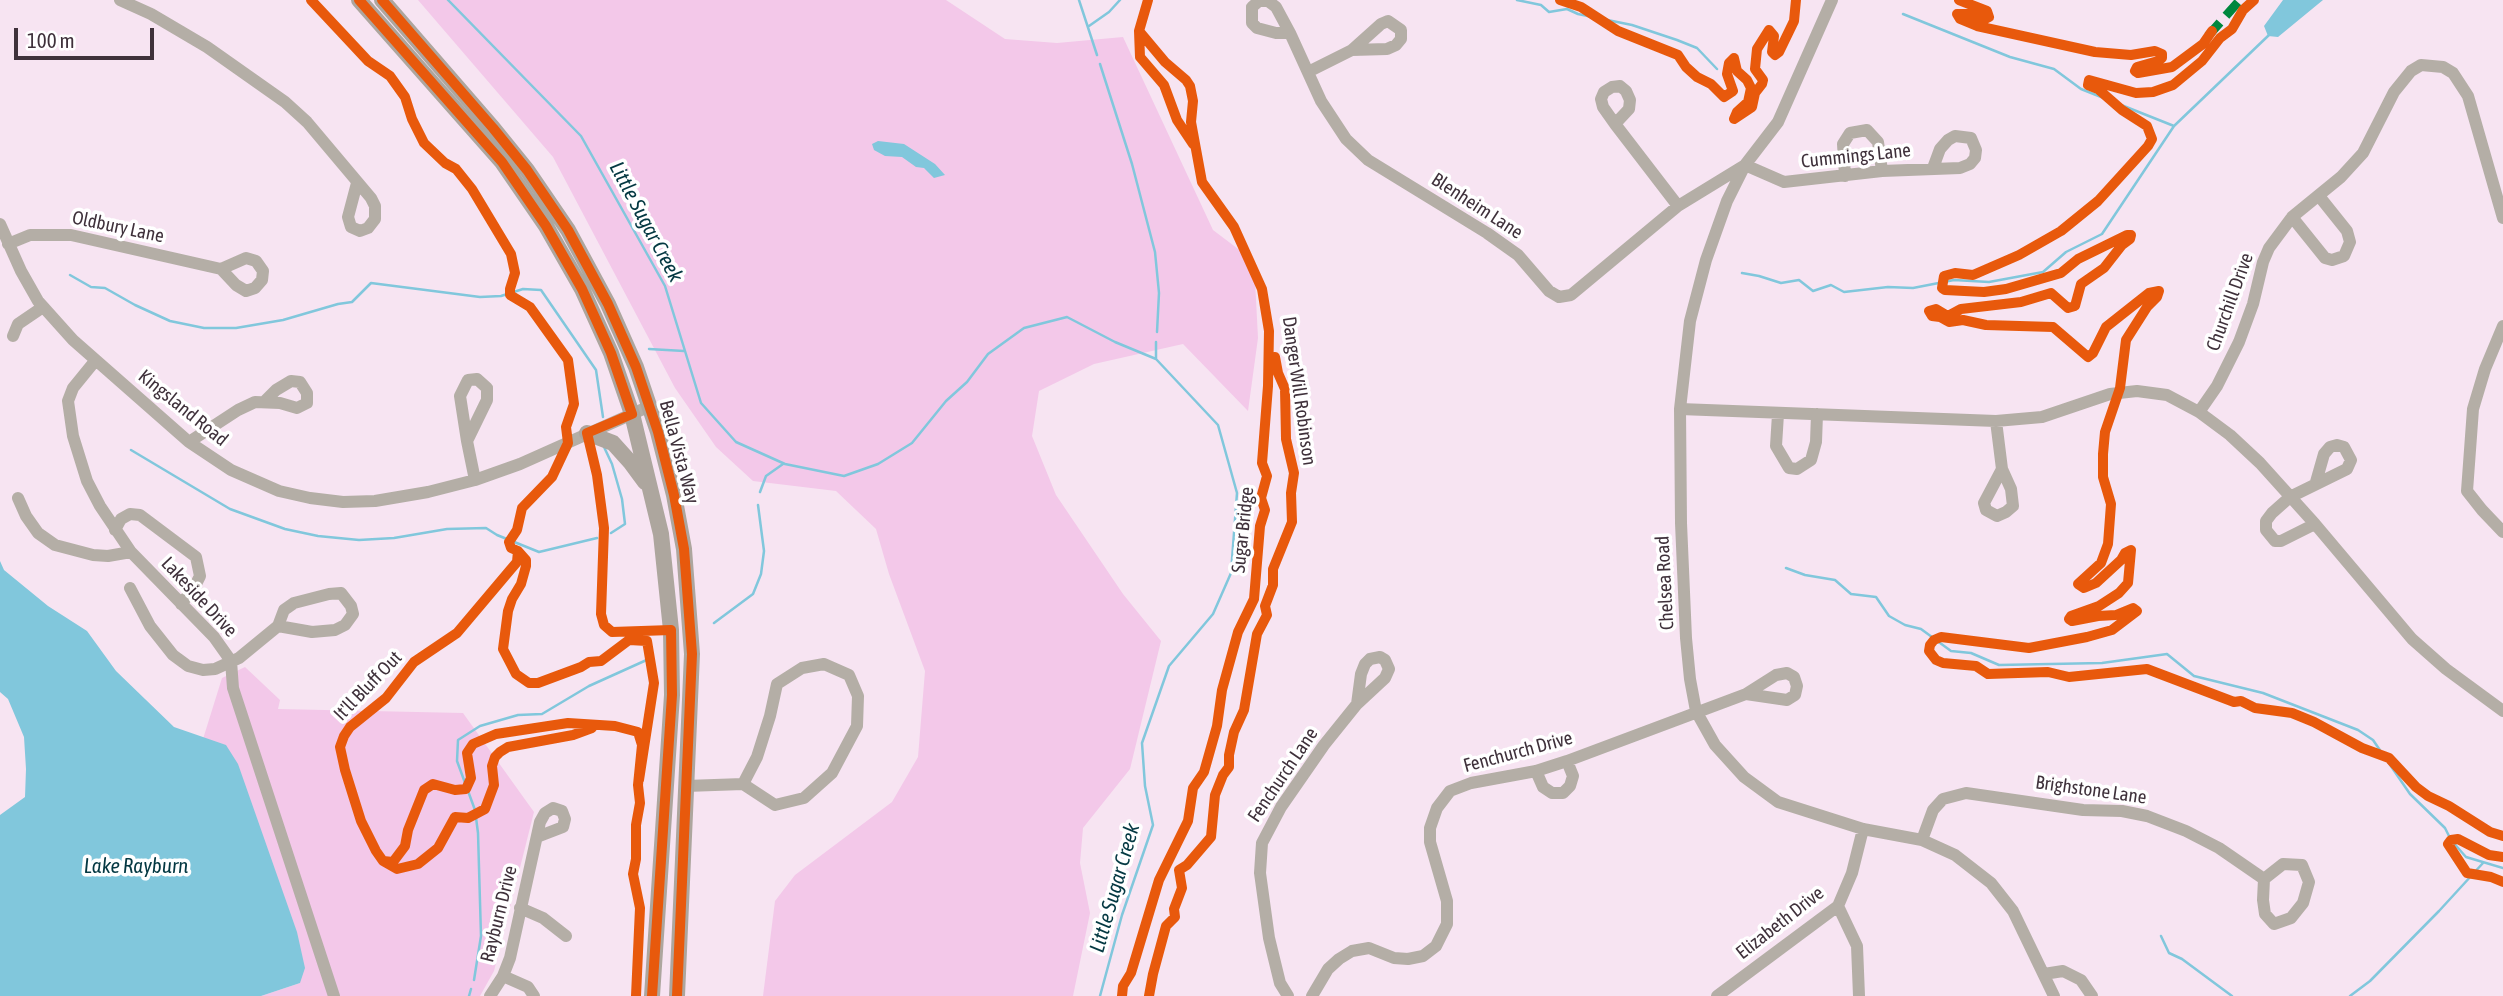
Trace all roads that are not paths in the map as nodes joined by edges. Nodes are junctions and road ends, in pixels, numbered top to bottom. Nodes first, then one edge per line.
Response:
1 (120, 0) edge
2 (359, 0) edge
3 (382, 0) edge
4 (1832, 0) edge
5 (1290, 33) dead end
6 (1352, 50) dead end
7 (1308, 72) junction
8 (1615, 124) dead end
9 (1745, 165) junction
10 (1933, 169) dead end
11 (1882, 171) junction
12 (1845, 176) junction
13 (357, 183) dead end
14 (2319, 196) junction
15 (1678, 206) junction
16 (2292, 217) junction
17 (2503, 218) edge
18 (0, 224) edge
19 (8, 244) junction
20 (221, 269) dead end
21 (43, 307) junction
22 (2503, 326) edge
23 (13, 336) dead end
24 (95, 361) junction
25 (264, 402) dead end
26 (650, 407) junction
27 (1680, 409) junction
28 (2199, 412) junction
29 (632, 414) junction
30 (1778, 414) junction
31 (1817, 414) junction
32 (1996, 421) junction
33 (587, 433) junction
34 (467, 441) dead end
35 (190, 442) junction
36 (2002, 469) dead end
37 (475, 480) junction
38 (2316, 482) dead end
39 (652, 492) junction
40 (2290, 497) junction
41 (18, 498) dead end
42 (2315, 524) junction
43 (114, 530) junction
44 (2503, 532) edge
45 (131, 552) junction
46 (130, 589) dead end
47 (181, 604) junction
48 (278, 626) junction
49 (231, 661) junction
50 (1746, 694) dead end
51 (1357, 704) dead end
52 (1696, 711) junction
53 (2503, 711) edge
54 (1567, 761) junction
55 (1536, 771) junction
56 (743, 784) junction
57 (686, 786) junction
58 (1863, 829) junction
59 (537, 837) dead end
60 (1922, 840) junction
61 (2264, 879) junction
62 (1838, 905) junction
63 (520, 908) junction
64 (566, 936) dead end
65 (2043, 974) junction
66 (503, 976) junction
67 (334, 996) edge
68 (490, 996) edge
69 (534, 996) edge
70 (652, 996) edge
71 (677, 996) edge
72 (1288, 996) edge
73 (1312, 996) edge
74 (1717, 996) edge
75 (1859, 996) edge
76 (2054, 996) edge
77 (2092, 996) edge

1 - 13 street
2 - 29 main road, Bella Vista Way
3 - 26 main road, Bella Vista Way
4 - 9 street, Chelsea Road
5 - 7 street, Blenheim Lane
6 - 7 street
7 - 15 street, Blenheim Lane
8 - 15 street
9 - 12 street, Cummings Lane
9 - 15 street, Blenheim Lane
9 - 27 street, Chelsea Road
10 - 11 street, Cummings Lane
11 - 12 street, Cummings Lane
11 - 12 street
14 - 16 street, Churchill Drive
14 - 16 street
14 - 17 street, Churchill Drive
16 - 28 street, Churchill Drive
18 - 19 street, Kingsland Road
19 - 20 street, Oldbury Lane
19 - 21 street, Kingsland Road
21 - 23 street
21 - 24 street, Kingsland Road
22 - 44 street
24 - 35 street, Kingsland Road
24 - 43 street, Lakeside Drive
25 - 35 street
26 - 29 street, Kingsland Road
26 - 57 main road, Bella Vista Way
27 - 30 street
27 - 52 street, Chelsea Road
28 - 32 street
28 - 40 street
29 - 33 street, Kingsland Road
29 - 39 main road, Bella Vista Way
30 - 31 street
30 - 31 street
31 - 32 street
32 - 36 street
33 - 37 street, Kingsland Road
33 - 39 main road
34 - 37 street
35 - 37 street, Kingsland Road
38 - 40 street
39 - 70 main road, Bella Vista Way
40 - 42 street
40 - 42 street
41 - 45 street
42 - 53 street
43 - 45 street, Lakeside Drive
43 - 47 street
45 - 47 street, Lakeside Drive
46 - 49 street
47 - 49 street, Lakeside Drive
48 - 48 street
48 - 49 street
49 - 67 street, Lakeside Drive
50 - 52 street, Fenchurch Drive
51 - 72 street, Fenchurch Lane
52 - 54 street, Fenchurch Drive
52 - 58 street, Chelsea Road
54 - 55 street, Fenchurch Drive
54 - 55 street
55 - 73 street, Fenchurch Drive
56 - 56 street
56 - 57 street
57 - 71 main road, Bella Vista Way
58 - 60 street, Chelsea Road
58 - 62 street, Elizabeth Drive
59 - 63 street, Rayburn Drive
60 - 61 street, Brighstone Lane
60 - 65 street, Chelsea Road
61 - 61 street
62 - 74 street, Elizabeth Drive
62 - 75 street
63 - 64 street
63 - 66 street, Rayburn Drive
65 - 76 street, Chelsea Road
65 - 77 street
66 - 68 street, Rayburn Drive
66 - 69 street

